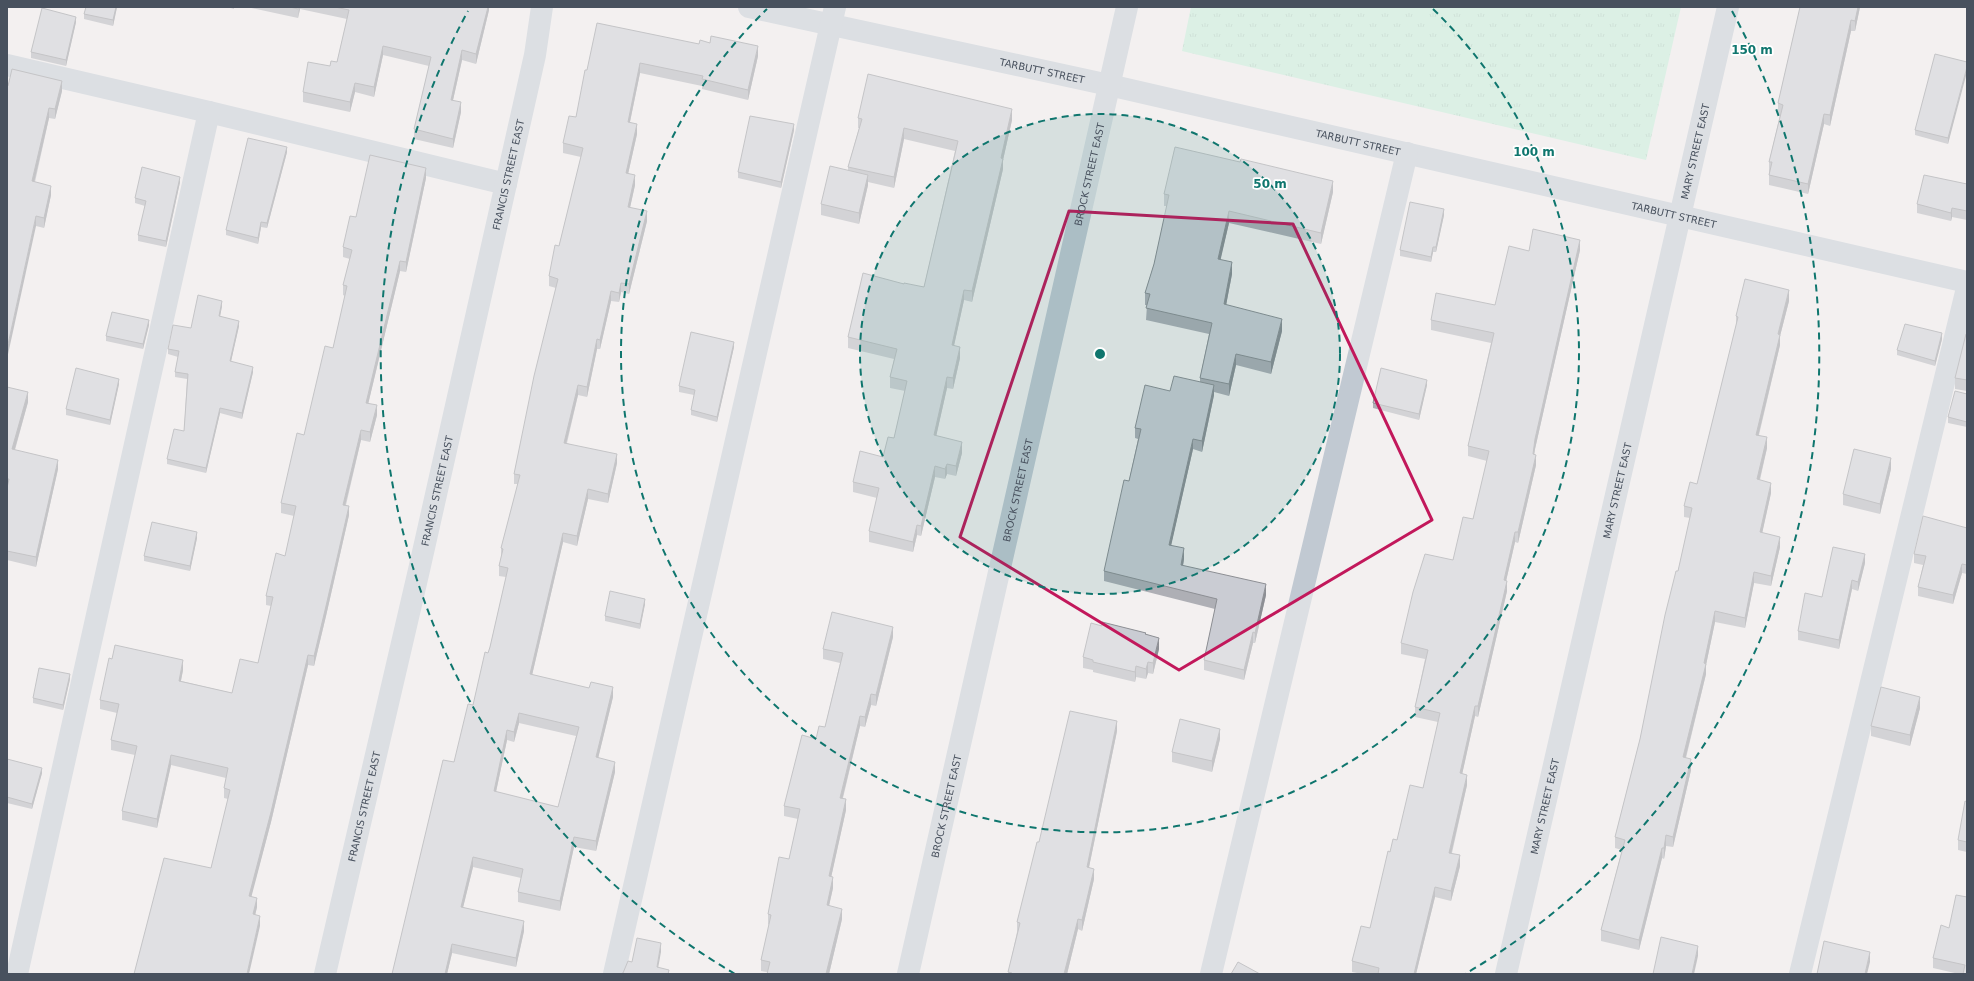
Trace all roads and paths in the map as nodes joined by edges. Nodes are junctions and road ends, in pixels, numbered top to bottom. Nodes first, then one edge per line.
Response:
1 (542, 7) edge
2 (749, 7) edge
3 (1127, 7) edge
4 (1728, 7) edge
5 (833, 16) edge
6 (7, 65) edge
7 (1109, 84) junction
8 (209, 112) junction
9 (1406, 152) junction
10 (506, 184) junction
11 (1679, 215) junction
12 (1967, 282) edge
13 (1967, 288) edge
14 (17, 974) edge
15 (325, 974) edge
16 (614, 974) edge
17 (908, 974) edge
18 (1211, 974) edge
19 (1506, 974) edge
20 (1800, 974) edge

1 - 10 street, FRANCIS STREET EAST
2 - 5 street, TARBUTT STREET
3 - 7 street, BROCK STREET EAST
4 - 11 street, MARY STREET EAST
5 - 7 street, TARBUTT STREET
5 - 16 street
6 - 8 street
7 - 9 street, TARBUTT STREET
7 - 17 street, BROCK STREET EAST
8 - 10 street
8 - 14 street
9 - 11 street, TARBUTT STREET
9 - 18 street
10 - 15 street, FRANCIS STREET EAST
11 - 12 street, TARBUTT STREET
11 - 19 street, MARY STREET EAST
13 - 20 street

